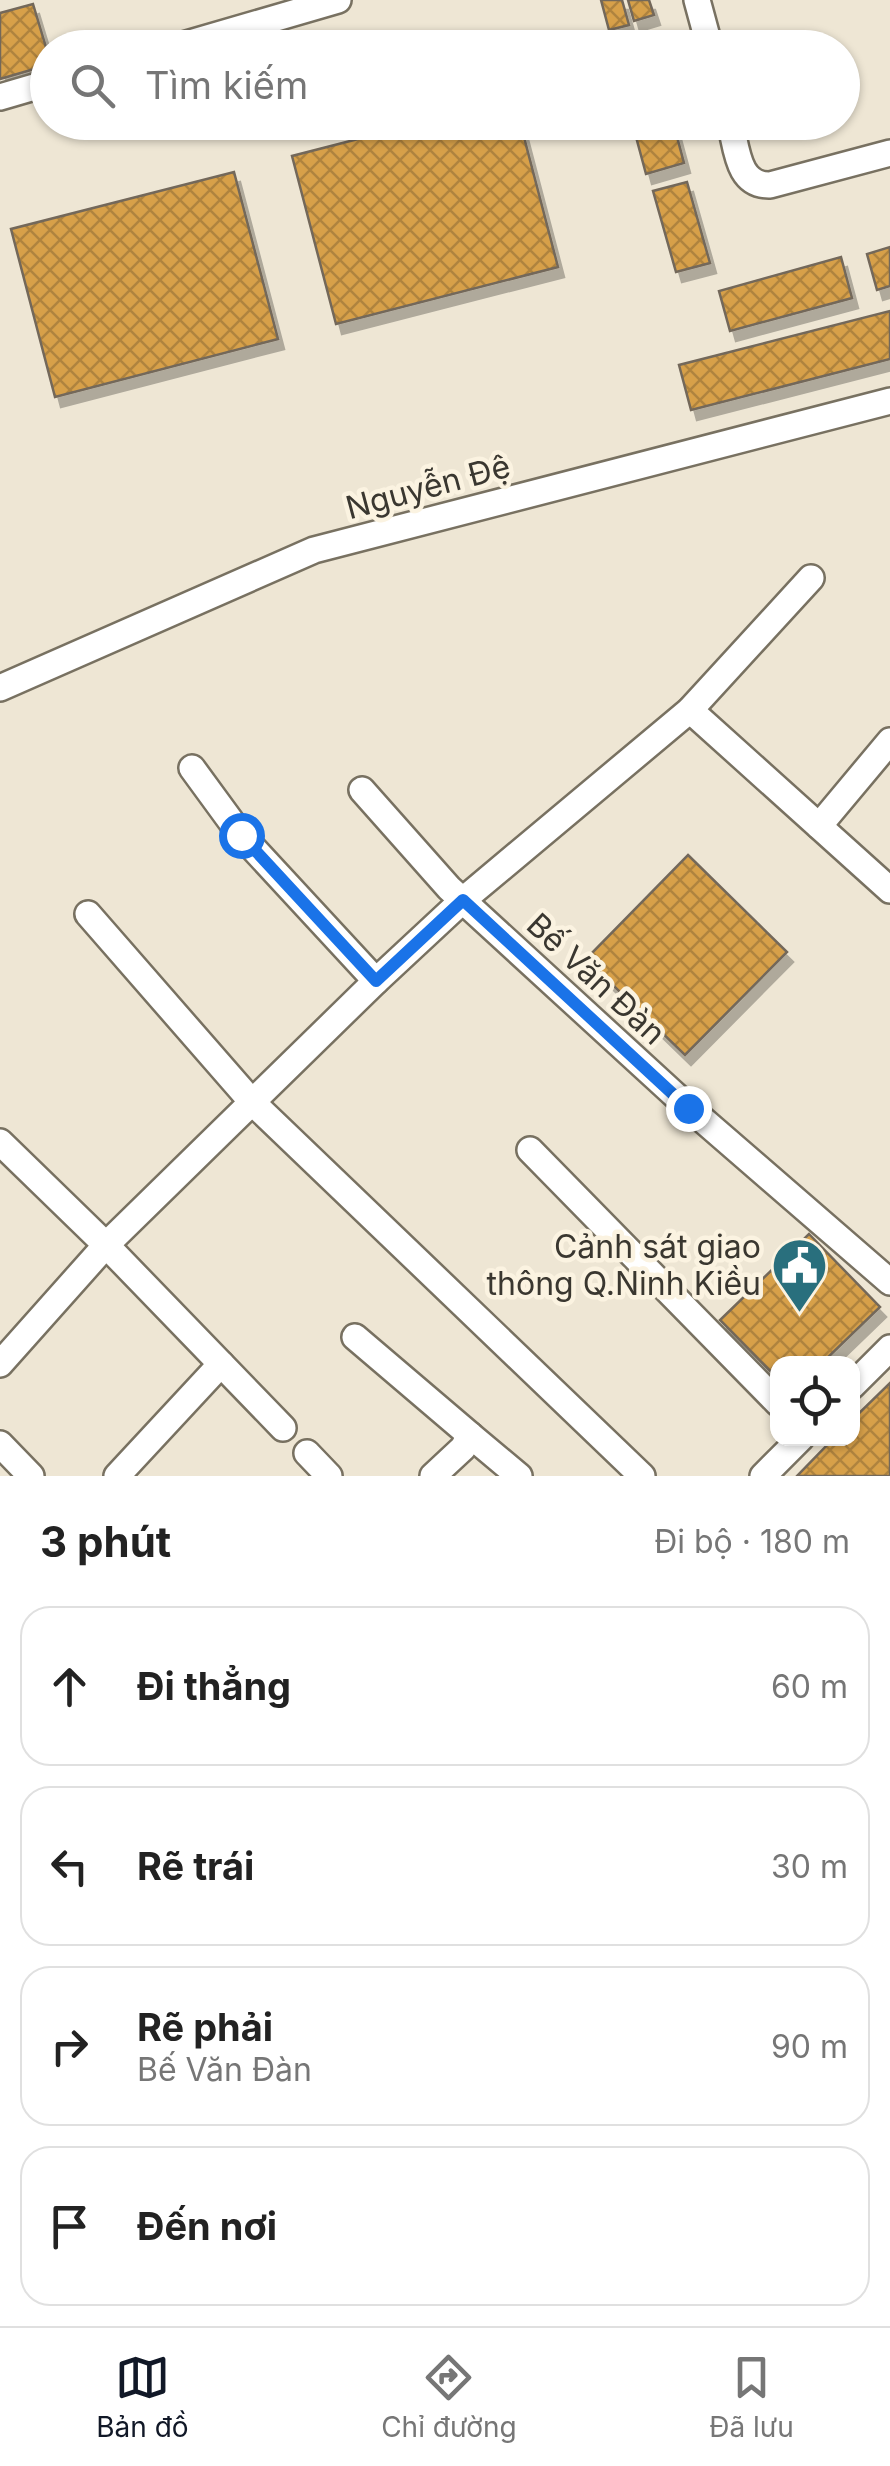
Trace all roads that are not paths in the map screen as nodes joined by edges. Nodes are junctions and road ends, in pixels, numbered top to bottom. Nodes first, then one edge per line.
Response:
1 (338, 0) edge
2 (698, 0) edge
3 (235, 30) edge
4 (706, 30) edge
5 (30, 89) edge
6 (0, 97) edge
7 (735, 140) edge
8 (890, 152) edge
9 (890, 400) edge
10 (811, 578) dead end
11 (0, 688) edge
12 (690, 710) junction
13 (890, 741) edge
14 (192, 768) dead end
15 (362, 790) dead end
16 (819, 826) junction
17 (890, 890) edge
18 (463, 900) junction
19 (88, 914) dead end
20 (376, 981) junction
21 (252, 1102) junction
22 (0, 1142) edge
23 (530, 1150) dead end
24 (106, 1245) junction
25 (890, 1282) edge
26 (355, 1337) dead end
27 (890, 1348) edge
28 (0, 1364) edge
29 (221, 1364) junction
30 (860, 1378) edge
31 (770, 1395) edge
32 (284, 1428) dead end
33 (470, 1435) junction
34 (0, 1444) edge
35 (793, 1446) edge
36 (307, 1452) dead end
37 (31, 1476) edge
38 (117, 1476) edge
39 (329, 1476) edge
40 (433, 1476) edge
41 (519, 1476) edge
42 (642, 1476) edge
43 (764, 1476) edge

1 - 3 street
2 - 4 street
5 - 6 street
7 - 8 street
9 - 11 street, Nguyễn Đệ
10 - 12 street
12 - 16 street
12 - 18 street
13 - 16 street
14 - 20 street
15 - 18 street, Bế Văn Đàn
16 - 17 street
18 - 20 street
18 - 25 street, Bế Văn Đàn
19 - 21 street
20 - 21 street
21 - 24 street
21 - 42 street
22 - 24 street
23 - 31 street
24 - 28 street
24 - 29 street
26 - 33 street
27 - 30 street
29 - 32 street
29 - 38 street
33 - 40 street
33 - 41 street
34 - 37 street
35 - 43 street
36 - 39 street

